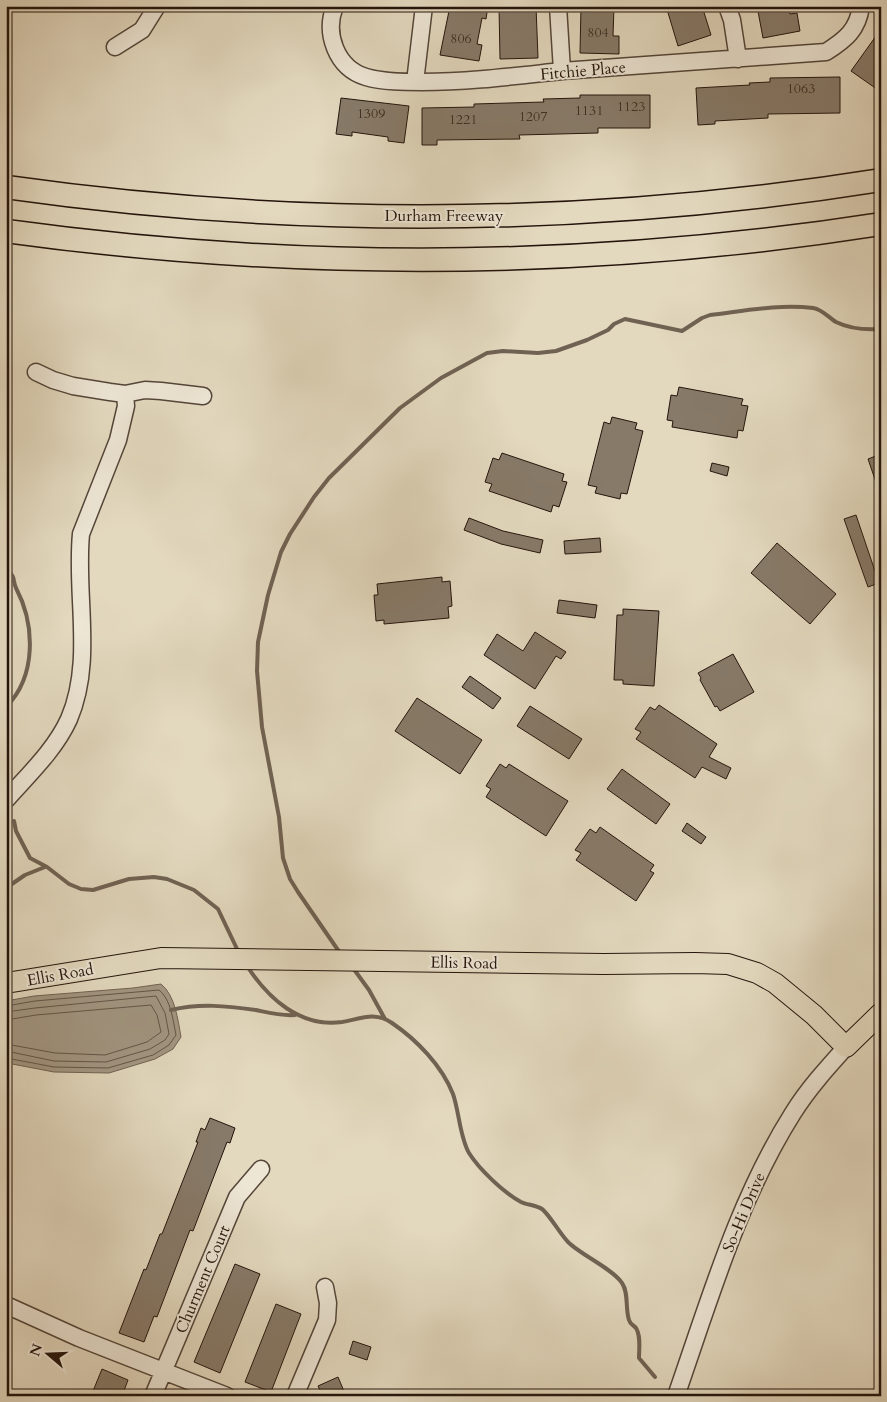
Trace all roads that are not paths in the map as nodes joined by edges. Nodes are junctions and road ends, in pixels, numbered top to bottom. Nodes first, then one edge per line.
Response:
1 (157, 6) edge
2 (335, 6) edge
3 (424, 6) edge
4 (558, 6) edge
5 (727, 6) edge
6 (861, 6) edge
7 (115, 47) dead end
8 (738, 59) junction
9 (562, 71) junction
10 (415, 82) junction
11 (881, 180) edge
12 (6, 187) edge
13 (881, 224) edge
14 (6, 231) edge
15 (36, 372) dead end
16 (125, 394) junction
17 (203, 396) dead end
18 (6, 800) edge
19 (6, 983) edge
20 (881, 1013) edge
21 (846, 1047) junction
22 (261, 1170) dead end
23 (325, 1287) dead end
24 (8, 1310) edge
25 (164, 1370) junction
26 (153, 1396) edge
27 (227, 1396) edge
28 (296, 1396) edge
29 (676, 1396) edge

1 - 7 street
2 - 10 street, Fitchie Place
3 - 10 street
4 - 9 street
5 - 8 street
6 - 8 street, Fitchie Place
8 - 9 street, Fitchie Place
9 - 10 street, Fitchie Place
11 - 12 highway, Durham Freeway
13 - 14 highway
15 - 16 street
16 - 17 street
16 - 18 street
19 - 21 main road, Ellis Road
20 - 21 main road
21 - 29 street, So-Hi Drive
22 - 25 street, Churment Court
23 - 28 street
24 - 25 street
25 - 26 street, Churment Court
25 - 27 street

